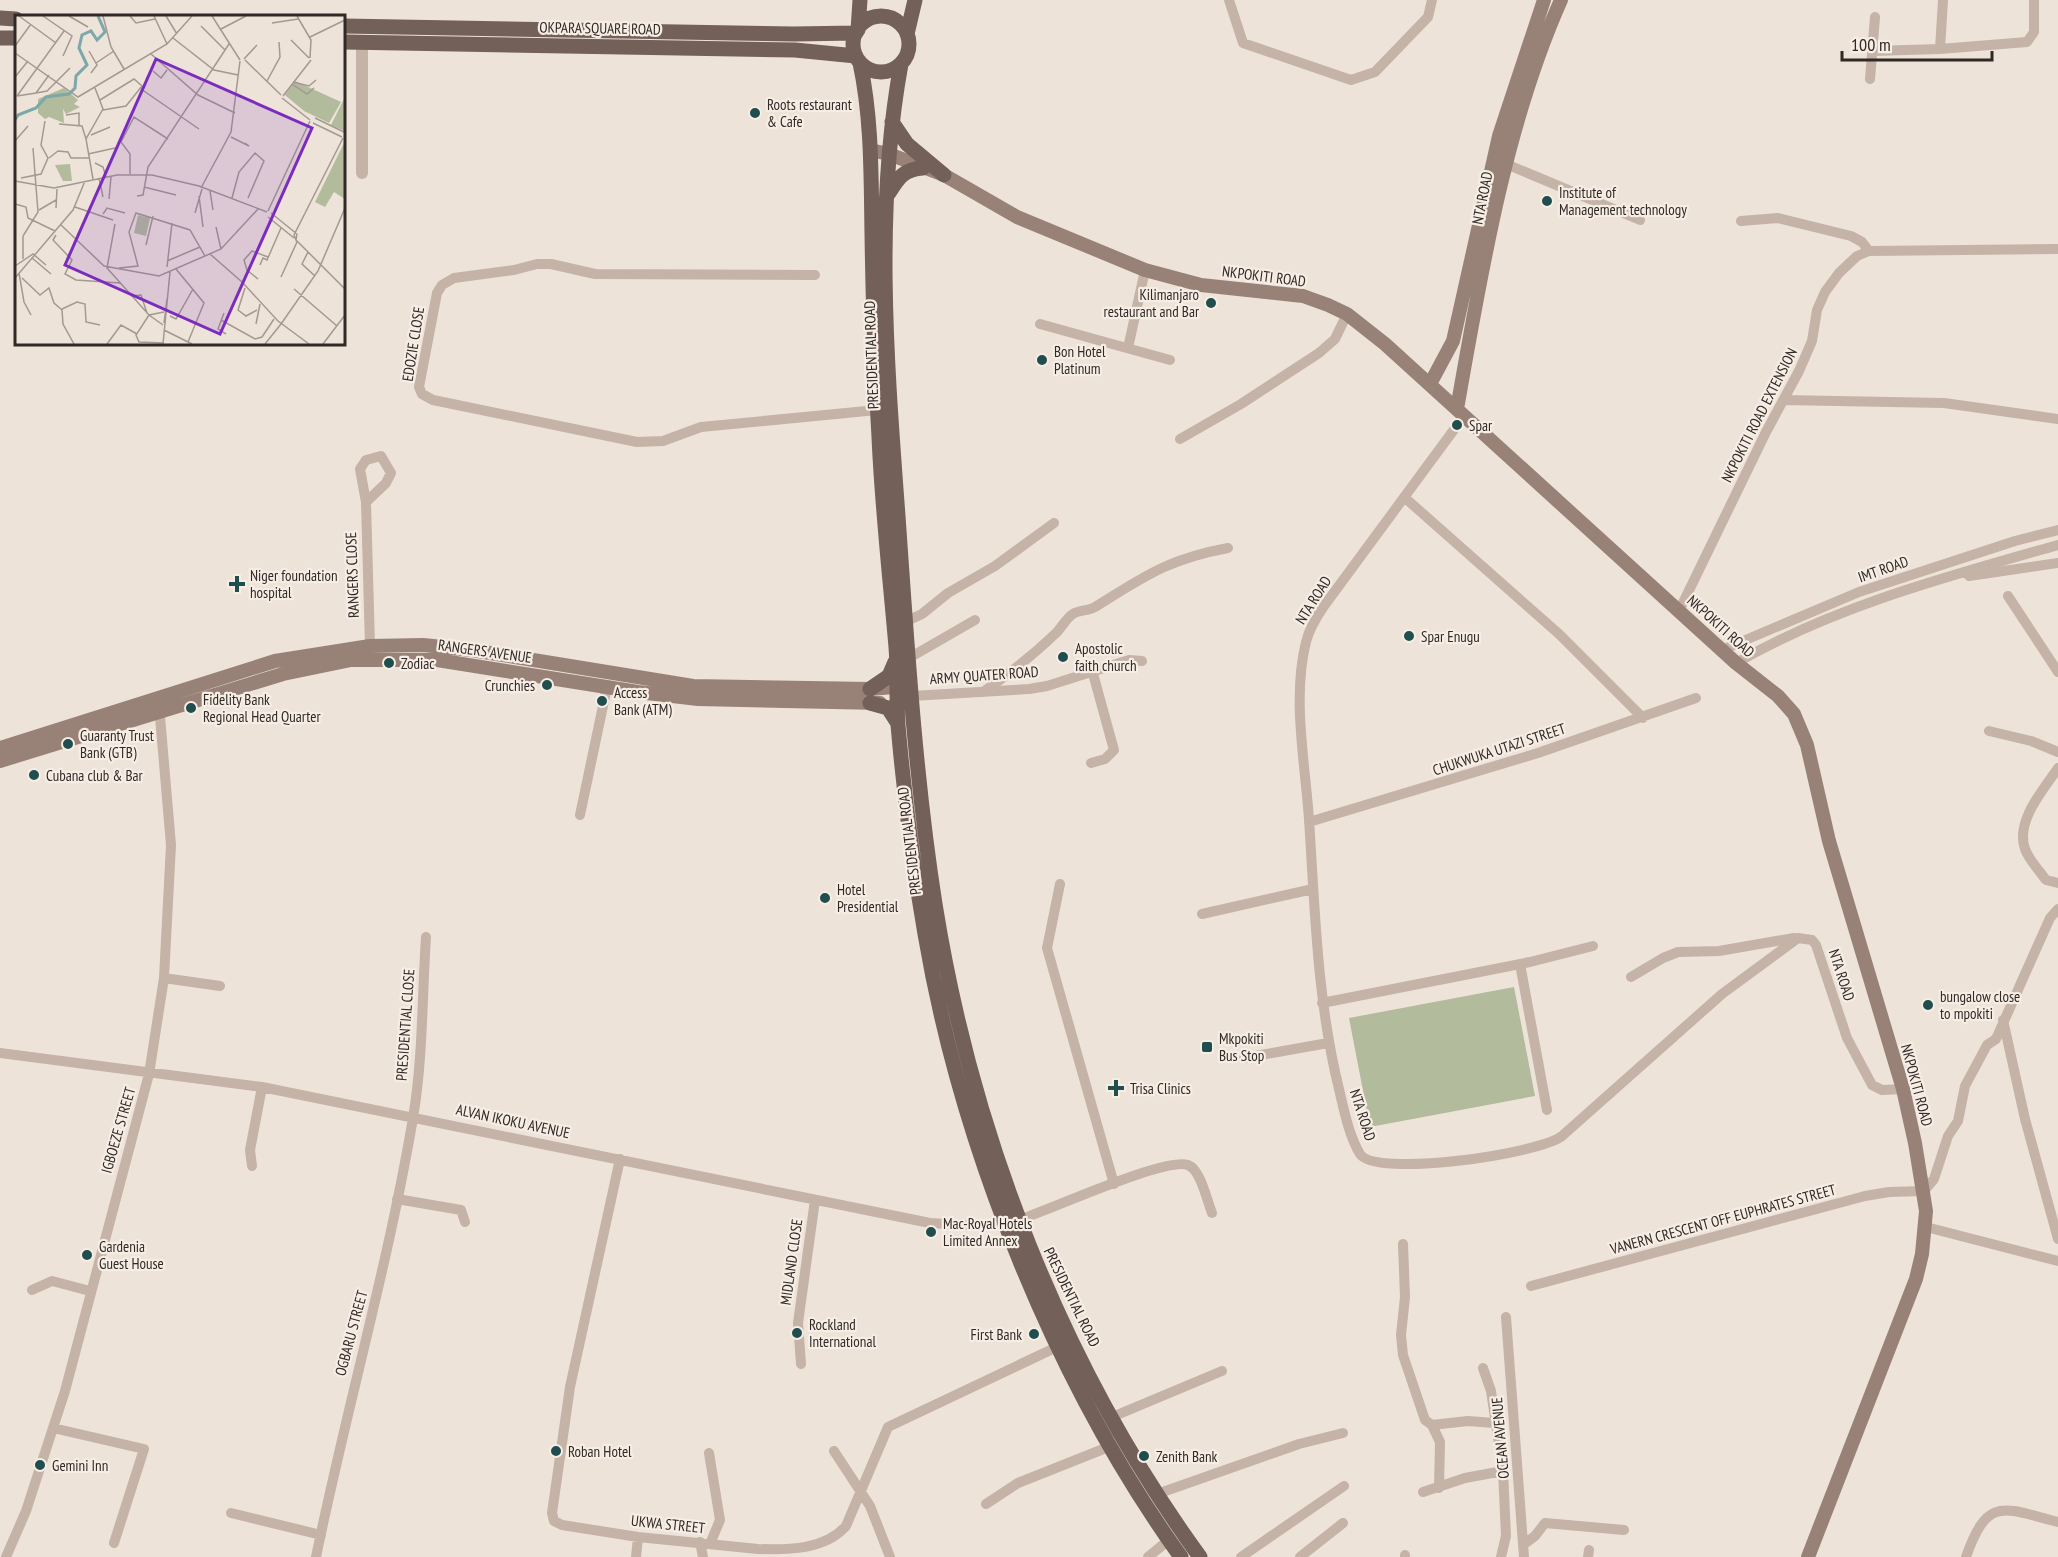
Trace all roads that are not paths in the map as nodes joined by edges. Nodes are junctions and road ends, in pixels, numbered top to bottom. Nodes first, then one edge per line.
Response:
1 (860, 0) edge
2 (915, 0) edge
3 (1229, 0) edge
4 (1432, 0) edge
5 (1544, 0) edge
6 (1561, 0) edge
7 (1943, 0) edge
8 (2034, 0) edge
9 (1875, 17) dead end
10 (0, 18) edge
11 (15, 19) edge
12 (351, 26) edge
13 (857, 31) junction
14 (907, 34) junction
15 (345, 42) edge
16 (362, 42) junction
17 (1940, 49) junction
18 (1873, 51) junction
19 (858, 60) junction
20 (901, 64) junction
21 (1870, 79) dead end
22 (892, 122) junction
23 (870, 150) junction
24 (889, 154) junction
25 (1506, 164) junction
26 (923, 168) junction
27 (362, 172) dead end
28 (944, 175) junction
29 (889, 193) junction
30 (1640, 219) dead end
31 (1741, 222) dead end
32 (2058, 249) edge
33 (1869, 251) junction
34 (1145, 270) junction
35 (815, 275) dead end
36 (1347, 314) junction
37 (1040, 324) dead end
38 (1128, 348) junction
39 (1170, 360) dead end
40 (1430, 384) junction
41 (1783, 400) junction
42 (878, 410) junction
43 (1460, 412) junction
44 (2058, 419) edge
45 (1180, 439) dead end
46 (1404, 497) junction
47 (366, 502) dead end
48 (891, 518) junction
49 (1054, 523) dead end
50 (2058, 530) edge
51 (2058, 545) edge
52 (1228, 548) dead end
53 (2058, 563) edge
54 (1949, 577) junction
55 (2008, 596) dead end
56 (1679, 611) junction
57 (975, 620) dead end
58 (905, 622) junction
59 (370, 646) junction
60 (1722, 650) junction
61 (903, 656) junction
62 (1142, 661) dead end
63 (1736, 663) junction
64 (1092, 670) junction
65 (2058, 672) edge
66 (607, 687) junction
67 (983, 692) junction
68 (906, 695) junction
69 (870, 696) junction
70 (157, 698) junction
71 (1696, 698) dead end
72 (161, 712) junction
73 (1643, 717) junction
74 (898, 727) junction
75 (1989, 731) dead end
76 (0, 748) edge
77 (2058, 752) edge
78 (0, 761) edge
79 (1091, 763) dead end
80 (2058, 768) edge
81 (580, 815) dead end
82 (1309, 822) junction
83 (2058, 883) edge
84 (1060, 884) dead end
85 (1313, 889) junction
86 (2058, 909) edge
87 (1202, 914) dead end
88 (426, 937) dead end
89 (1798, 938) junction
90 (1593, 946) dead end
91 (1520, 964) junction
92 (1632, 977) dead end
93 (164, 978) junction
94 (220, 987) dead end
95 (1322, 1003) junction
96 (2002, 1020) junction
97 (1328, 1042) junction
98 (0, 1053) edge
99 (1244, 1058) dead end
100 (149, 1074) junction
101 (262, 1087) junction
102 (1903, 1089) junction
103 (1547, 1110) dead end
104 (414, 1116) junction
105 (620, 1159) junction
106 (252, 1166) dead end
107 (1114, 1184) junction
108 (1924, 1191) junction
109 (397, 1199) junction
110 (815, 1200) junction
111 (1212, 1213) dead end
112 (1010, 1221) junction
113 (465, 1222) dead end
114 (1926, 1227) junction
115 (2058, 1239) edge
116 (1404, 1244) dead end
117 (2058, 1261) edge
118 (1531, 1286) dead end
119 (32, 1290) dead end
120 (90, 1291) junction
121 (1506, 1317) dead end
122 (1059, 1346) junction
123 (1075, 1362) junction
124 (801, 1364) dead end
125 (1483, 1368) dead end
126 (1222, 1371) dead end
127 (1112, 1417) junction
128 (1494, 1423) junction
129 (1432, 1425) junction
130 (53, 1428) junction
131 (1343, 1433) dead end
132 (1111, 1446) junction
133 (834, 1452) dead end
134 (710, 1453) dead end
135 (1503, 1472) junction
136 (1344, 1486) dead end
137 (1439, 1488) junction
138 (859, 1490) junction
139 (1423, 1492) dead end
140 (1156, 1494) junction
141 (986, 1504) dead end
142 (231, 1513) dead end
143 (1163, 1517) junction
144 (2058, 1522) edge
145 (1343, 1523) dead end
146 (1624, 1530) dead end
147 (321, 1535) junction
148 (638, 1537) junction
149 (1169, 1540) junction
150 (114, 1543) dead end
151 (705, 1543) junction
152 (1523, 1545) junction
153 (6, 1557) edge
154 (316, 1557) edge
155 (636, 1557) edge
156 (704, 1557) edge
157 (890, 1557) edge
158 (1148, 1557) edge
159 (1181, 1557) edge
160 (1200, 1557) edge
161 (1241, 1557) edge
162 (1300, 1557) edge
163 (1502, 1557) edge
164 (1524, 1557) edge
165 (1808, 1557) edge
166 (1966, 1557) edge

1 - 13 main road
2 - 14 main road
3 - 4 street
5 - 40 main road, NTA ROAD
6 - 25 main road, NTA ROAD
7 - 17 street
8 - 17 street
9 - 18 street
10 - 11 main road
12 - 13 main road, OKPARA SQUARE ROAD
12 - 16 main road
13 - 14 main road
13 - 19 main road
14 - 20 main road
15 - 16 main road, OKPARA SQUARE ROAD
16 - 19 main road, OKPARA SQUARE ROAD
16 - 27 street
17 - 18 street
18 - 21 street
19 - 20 main road
19 - 23 main road, PRESIDENTIAL ROAD
20 - 22 main road, PRESIDENTIAL ROAD
22 - 24 main road, PRESIDENTIAL ROAD
22 - 28 main road
23 - 24 main road, NKPOKITI ROAD
23 - 42 main road, PRESIDENTIAL ROAD
24 - 26 main road, NKPOKITI ROAD
24 - 29 main road, PRESIDENTIAL ROAD
25 - 30 street
25 - 43 main road, NTA ROAD
26 - 28 main road, NKPOKITI ROAD
26 - 29 main road
28 - 34 main road, NKPOKITI ROAD
29 - 48 main road, PRESIDENTIAL ROAD
31 - 33 street
32 - 33 street
33 - 41 street, NKPOKITI ROAD EXTENSION
34 - 36 main road, NKPOKITI ROAD
34 - 38 street
35 - 42 street, EDOZIE CLOSE
36 - 40 main road, NKPOKITI ROAD
36 - 45 street
37 - 38 street
38 - 39 street
40 - 43 main road, NKPOKITI ROAD
41 - 44 street
41 - 56 street, NKPOKITI ROAD EXTENSION
42 - 48 main road, PRESIDENTIAL ROAD
43 - 46 street, NTA ROAD
43 - 56 main road, NKPOKITI ROAD
46 - 73 street
46 - 82 street, NTA ROAD
47 - 59 street, RANGERS CLOSE
48 - 58 main road, PRESIDENTIAL ROAD
48 - 61 main road, PRESIDENTIAL ROAD
49 - 58 street
50 - 60 street, IMT ROAD
51 - 54 street, IMT ROAD
52 - 67 street
53 - 54 street
54 - 63 street, IMT ROAD
55 - 65 street
56 - 60 main road, NKPOKITI ROAD
57 - 61 street
58 - 61 main road, PRESIDENTIAL ROAD
59 - 69 main road, RANGERS AVENUE
59 - 70 main road, RANGERS AVENUE
60 - 63 main road, NKPOKITI ROAD
61 - 68 main road, PRESIDENTIAL ROAD
61 - 69 main road
62 - 64 street, ARMY QUATER ROAD
63 - 102 main road, NKPOKITI ROAD
64 - 67 street, ARMY QUATER ROAD
64 - 79 street
66 - 69 main road, RANGERS AVENUE
66 - 72 main road, RANGERS AVENUE
66 - 81 street
67 - 68 street, ARMY QUATER ROAD
68 - 69 main road
68 - 74 main road, PRESIDENTIAL ROAD
68 - 112 main road, PRESIDENTIAL ROAD
69 - 74 main road
70 - 72 street, IGBOEZE STREET
70 - 76 main road, RANGERS AVENUE
71 - 73 street, CHUKWUKA UTAZI STREET
72 - 78 main road, RANGERS AVENUE
72 - 93 street, IGBOEZE STREET
73 - 82 street, CHUKWUKA UTAZI STREET
74 - 112 main road, PRESIDENTIAL ROAD
75 - 77 street
80 - 83 street
82 - 85 street, NTA ROAD
84 - 107 street
85 - 87 street
85 - 95 street, NTA ROAD
86 - 96 street
88 - 104 street, PRESIDENTIAL CLOSE
89 - 92 street
89 - 97 street, NTA ROAD
89 - 102 street, NTA ROAD
90 - 91 street
91 - 95 street
91 - 103 street
93 - 94 street
93 - 100 street, IGBOEZE STREET
95 - 97 street, NTA ROAD
96 - 108 street
96 - 115 street
97 - 99 street
98 - 100 street, ALVAN IKOKU AVENUE
100 - 101 street, ALVAN IKOKU AVENUE
100 - 120 street, IGBOEZE STREET
101 - 104 street, ALVAN IKOKU AVENUE
101 - 106 street
102 - 108 main road, NKPOKITI ROAD
104 - 105 street, ALVAN IKOKU AVENUE
104 - 109 street, OGBARU STREET
105 - 110 street, ALVAN IKOKU AVENUE
105 - 148 street, UKWA STREET
107 - 111 street, ALVAN IKOKU AVENUE
107 - 112 street, ALVAN IKOKU AVENUE
108 - 114 main road, NKPOKITI ROAD
108 - 118 street, VANERN CRESCENT OFF EUPHRATES STREET
109 - 113 street
109 - 147 street, OGBARU STREET
110 - 112 street, ALVAN IKOKU AVENUE
110 - 124 street, MIDLAND CLOSE
112 - 122 main road, PRESIDENTIAL ROAD
112 - 123 main road, PRESIDENTIAL ROAD
114 - 117 street
114 - 165 main road, NKPOKITI ROAD
116 - 129 street
119 - 120 street
120 - 130 street, IGBOEZE STREET
121 - 152 street, OCEAN AVENUE
122 - 123 main road, PRESIDENTIAL ROAD
122 - 138 street, UKWA STREET
123 - 127 main road, PRESIDENTIAL ROAD
123 - 132 main road, PRESIDENTIAL ROAD
125 - 128 street
126 - 127 street
127 - 140 main road, PRESIDENTIAL ROAD
128 - 129 street
128 - 135 street
129 - 137 street
130 - 150 street
130 - 153 street, IGBOEZE STREET
131 - 140 street
132 - 141 street
132 - 143 main road, PRESIDENTIAL ROAD
133 - 138 street
134 - 151 street
135 - 137 street
135 - 163 street
136 - 161 street
137 - 139 street
138 - 151 street, UKWA STREET
138 - 157 street
140 - 143 main road, PRESIDENTIAL ROAD
142 - 147 street
143 - 149 main road, PRESIDENTIAL ROAD
143 - 160 main road, PRESIDENTIAL ROAD
144 - 166 street
145 - 162 street
146 - 152 street
147 - 154 street, OGBARU STREET
148 - 151 street, UKWA STREET
148 - 155 street
149 - 158 street
149 - 159 main road, PRESIDENTIAL ROAD
151 - 156 street
152 - 164 street, OCEAN AVENUE

